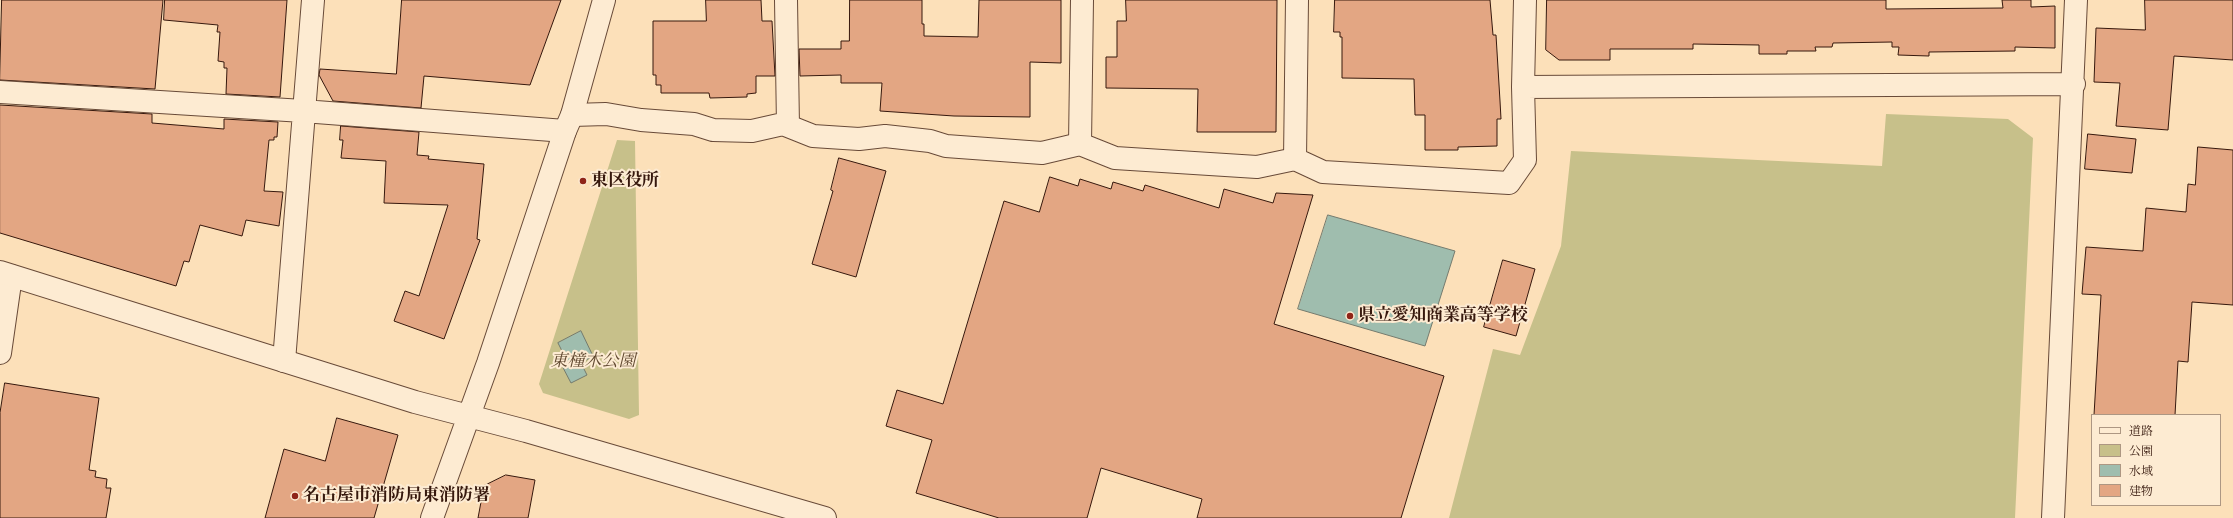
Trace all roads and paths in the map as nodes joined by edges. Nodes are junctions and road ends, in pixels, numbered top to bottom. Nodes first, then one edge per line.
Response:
1 (314, 0) edge
2 (604, 0) edge
3 (786, 0) edge
4 (1082, 0) edge
5 (1297, 0) edge
6 (1525, 0) edge
7 (2076, 0) edge
8 (2074, 84) junction
9 (1523, 87) junction
10 (0, 92) edge
11 (303, 111) junction
12 (569, 123) junction
13 (788, 126) junction
14 (1080, 144) junction
15 (1295, 160) junction
16 (6, 274) edge
17 (0, 353) edge
18 (284, 361) junction
19 (469, 415) junction
20 (432, 518) edge
21 (826, 518) edge
22 (2053, 518) edge

1 - 11 street
2 - 12 street
3 - 13 street
4 - 14 street
5 - 15 street
6 - 9 street
7 - 8 street
8 - 9 street
8 - 22 street
9 - 15 street
10 - 11 street
11 - 12 street
11 - 18 street
12 - 13 street
12 - 19 street
13 - 14 street
14 - 15 street
16 - 17 street
16 - 18 street
18 - 19 street
19 - 20 street
19 - 21 street

